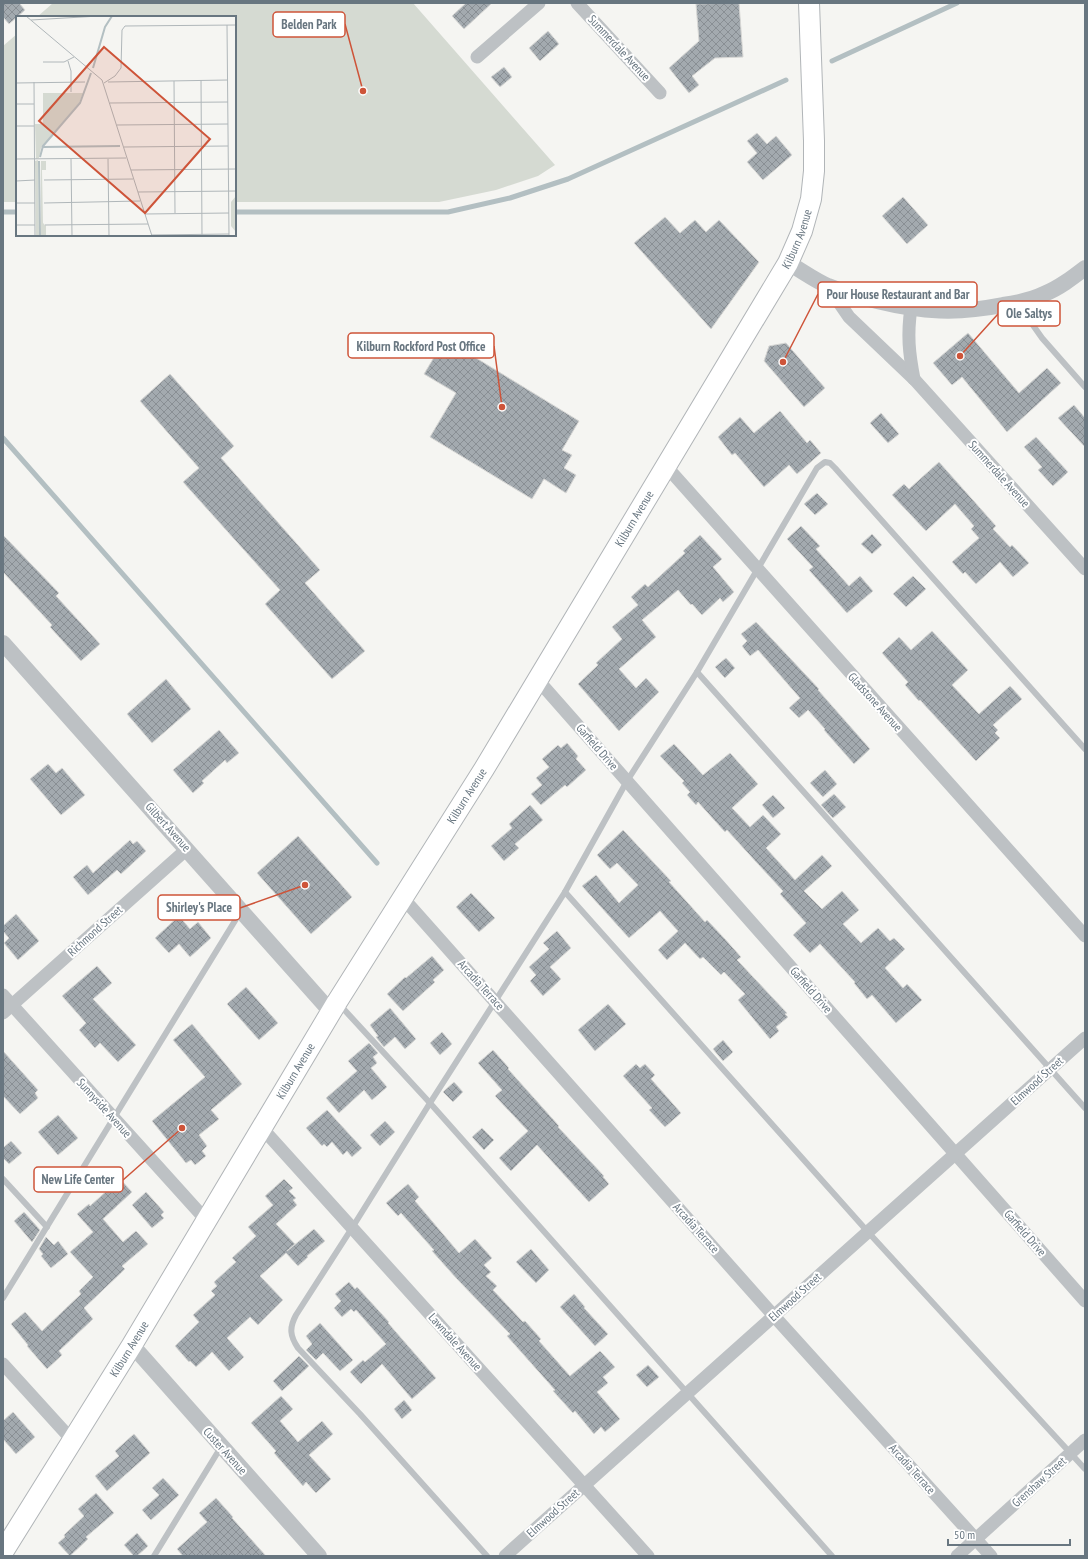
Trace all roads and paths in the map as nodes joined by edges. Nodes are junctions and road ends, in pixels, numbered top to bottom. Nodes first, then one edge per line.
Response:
1 (539, 3) edge
2 (577, 3) edge
3 (809, 3) edge
4 (477, 57) dead end
5 (660, 93) dead end
6 (788, 263) junction
7 (1085, 268) edge
8 (827, 285) junction
9 (1017, 303) junction
10 (911, 308) junction
11 (914, 379) junction
12 (1085, 387) edge
13 (666, 466) junction
14 (1085, 569) edge
15 (758, 570) junction
16 (3, 643) edge
17 (697, 672) junction
18 (537, 679) junction
19 (1085, 748) edge
20 (627, 781) junction
21 (187, 849) junction
22 (565, 892) junction
23 (403, 898) junction
24 (241, 910) junction
25 (1085, 936) edge
26 (3, 995) edge
27 (495, 1001) junction
28 (334, 1007) junction
29 (8, 1009) edge
30 (1085, 1038) edge
31 (1050, 1070) junction
32 (430, 1103) junction
33 (1085, 1108) edge
34 (113, 1118) junction
35 (262, 1128) junction
36 (955, 1153) junction
37 (3, 1178) edge
38 (206, 1220) junction
39 (47, 1227) junction
40 (352, 1228) junction
41 (868, 1232) junction
42 (3, 1298) edge
43 (1085, 1301) edge
44 (774, 1316) junction
45 (132, 1345) junction
46 (3, 1364) edge
47 (687, 1394) junction
48 (72, 1440) junction
49 (1085, 1440) edge
50 (221, 1447) junction
51 (1071, 1453) junction
52 (1085, 1469) edge
53 (584, 1485) junction
54 (976, 1539) junction
55 (3, 1552) edge
56 (154, 1556) edge
57 (319, 1556) edge
58 (487, 1556) edge
59 (506, 1556) edge
60 (648, 1556) edge
61 (832, 1556) edge
62 (957, 1556) edge
63 (991, 1556) edge

1 - 4 street
2 - 5 street, Summerdale Avenue
3 - 6 main road, Kilburn Avenue
6 - 8 street
6 - 13 main road, Kilburn Avenue
7 - 9 street
8 - 10 street
8 - 11 street, Summerdale Avenue
9 - 10 street
9 - 12 lane
10 - 11 street, Summerdale Avenue
11 - 14 street, Summerdale Avenue
13 - 15 street, Gladstone Avenue
13 - 18 main road, Kilburn Avenue
15 - 17 lane
15 - 19 lane
15 - 25 street, Gladstone Avenue
16 - 21 street, Gilbert Avenue
17 - 20 lane
17 - 31 lane
18 - 20 street, Garfield Drive
18 - 23 main road, Kilburn Avenue
20 - 22 lane
20 - 36 street, Garfield Drive
21 - 24 street, Gilbert Avenue
21 - 29 street, Richmond Street
22 - 27 lane
22 - 41 lane
23 - 27 street, Arcadia Terrace
23 - 28 main road, Kilburn Avenue
24 - 28 street, Gilbert Avenue
24 - 34 lane
26 - 29 street, Sunnyside Avenue
27 - 32 lane
27 - 44 street, Arcadia Terrace
28 - 32 lane
28 - 35 main road, Kilburn Avenue
29 - 34 street, Sunnyside Avenue
30 - 31 street, Elmwood Street
31 - 33 lane
31 - 36 street, Elmwood Street
32 - 40 lane
32 - 47 lane
34 - 38 street, Sunnyside Avenue
34 - 39 lane
35 - 38 main road, Kilburn Avenue
35 - 40 street, Lawndale Avenue
36 - 41 street, Elmwood Street
36 - 43 street, Garfield Drive
37 - 39 lane
38 - 45 main road, Kilburn Avenue
39 - 42 lane
40 - 53 street, Lawndale Avenue
40 - 58 lane
41 - 44 street, Elmwood Street
41 - 51 lane
44 - 47 street, Elmwood Street
44 - 54 street, Arcadia Terrace
45 - 48 main road, Kilburn Avenue
45 - 50 street, Custer Avenue
46 - 48 street
47 - 53 street, Elmwood Street
47 - 61 lane
48 - 55 main road, Kilburn Avenue
49 - 51 street, Grenshaw Street
50 - 56 lane
50 - 57 street, Custer Avenue
51 - 52 lane
51 - 54 street, Grenshaw Street
53 - 59 street, Elmwood Street
53 - 60 street, Lawndale Avenue
54 - 62 street, Grenshaw Street
54 - 63 street, Arcadia Terrace

